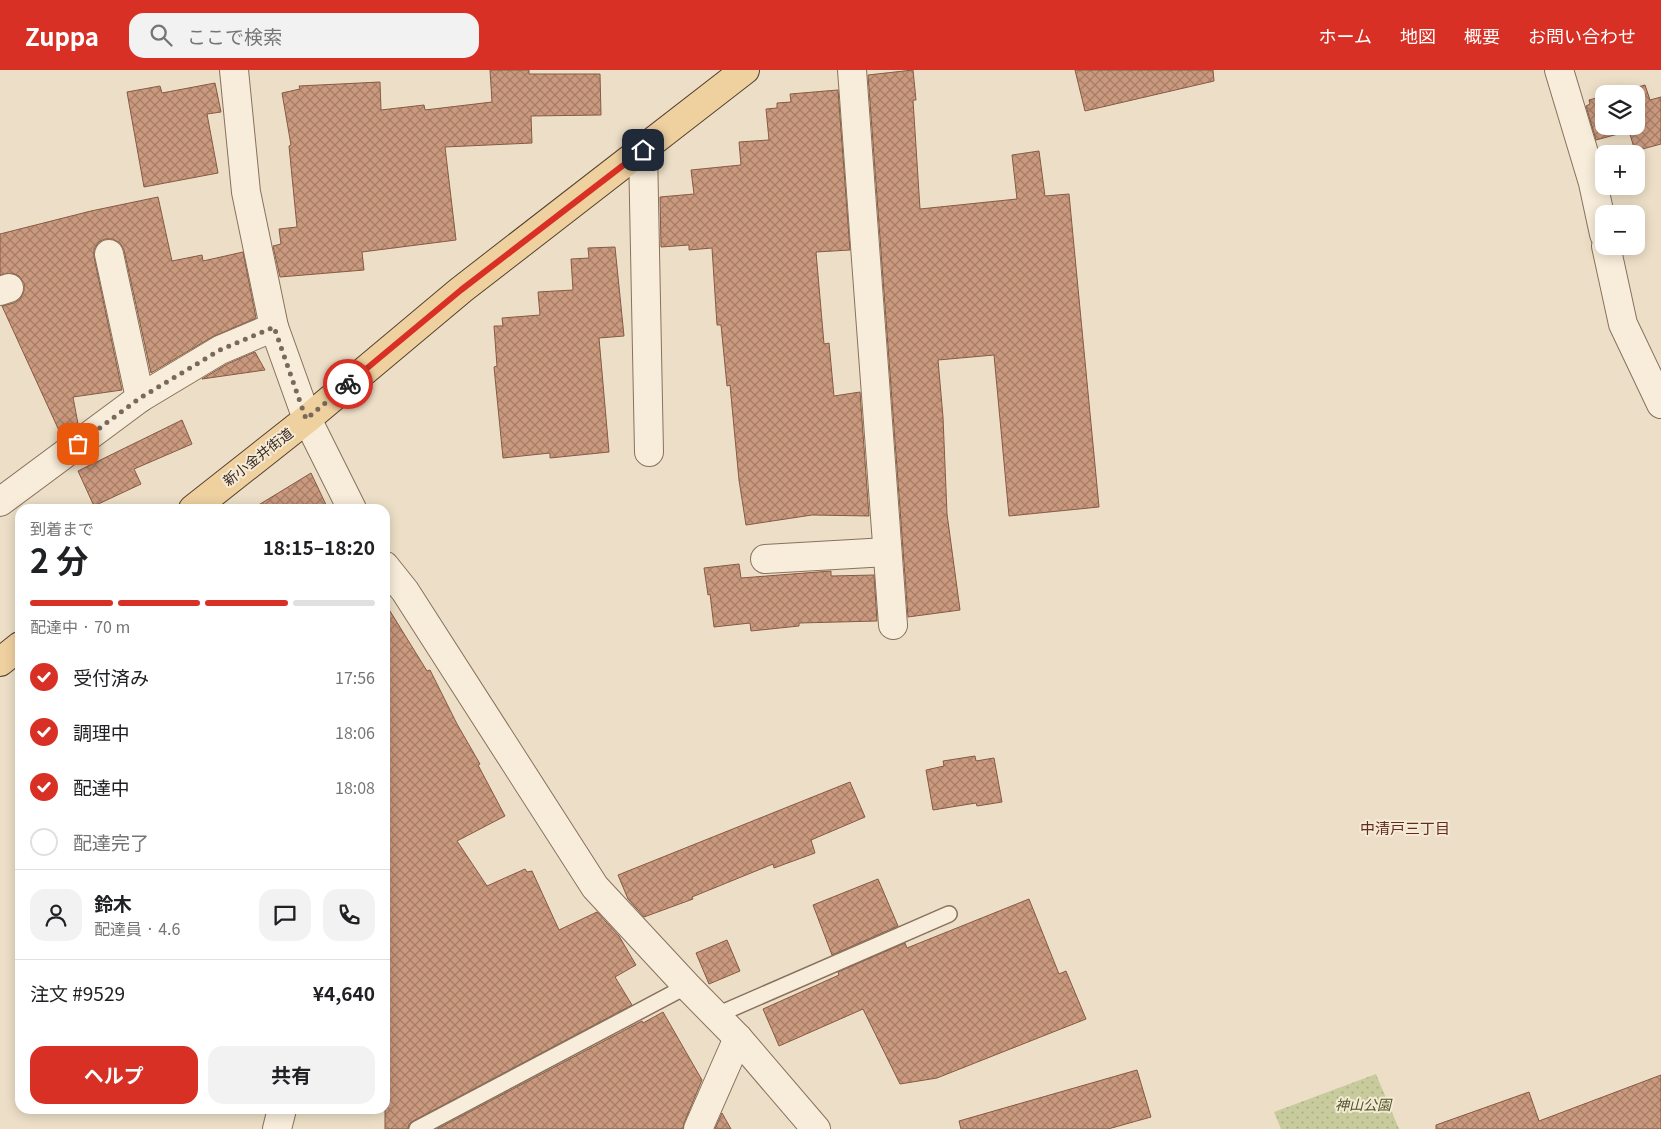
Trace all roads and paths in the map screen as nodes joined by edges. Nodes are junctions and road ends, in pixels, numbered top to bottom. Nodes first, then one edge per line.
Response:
1 (234, 70) edge
2 (745, 70) edge
3 (852, 70) edge
4 (1559, 70) edge
5 (643, 150) junction
6 (1598, 205) edge
7 (109, 254) dead end
8 (1608, 255) edge
9 (274, 327) junction
10 (140, 398) junction
11 (1661, 404) edge
12 (306, 419) junction
13 (649, 452) dead end
14 (0, 502) edge
15 (199, 504) edge
16 (349, 504) edge
17 (887, 552) junction
18 (765, 559) dead end
19 (390, 573) edge
20 (893, 625) dead end
21 (15, 650) edge
22 (0, 662) edge
23 (949, 914) dead end
24 (687, 986) junction
25 (717, 1015) junction
26 (738, 1038) junction
27 (281, 1114) edge
28 (277, 1129) edge
29 (417, 1129) edge
30 (698, 1129) edge
31 (816, 1129) edge

1 - 9 street
2 - 5 main road, 新小金井街道
3 - 17 street
4 - 6 street
5 - 12 main road, 新小金井街道
5 - 13 street
7 - 10 street
8 - 11 street
9 - 10 street
9 - 12 street
10 - 14 street
12 - 15 main road, 新小金井街道
12 - 16 street
17 - 18 street
17 - 20 street
19 - 24 street
21 - 22 main road
23 - 25 lane
24 - 25 street
24 - 29 lane
25 - 26 street
26 - 30 street
26 - 31 street
27 - 28 street

